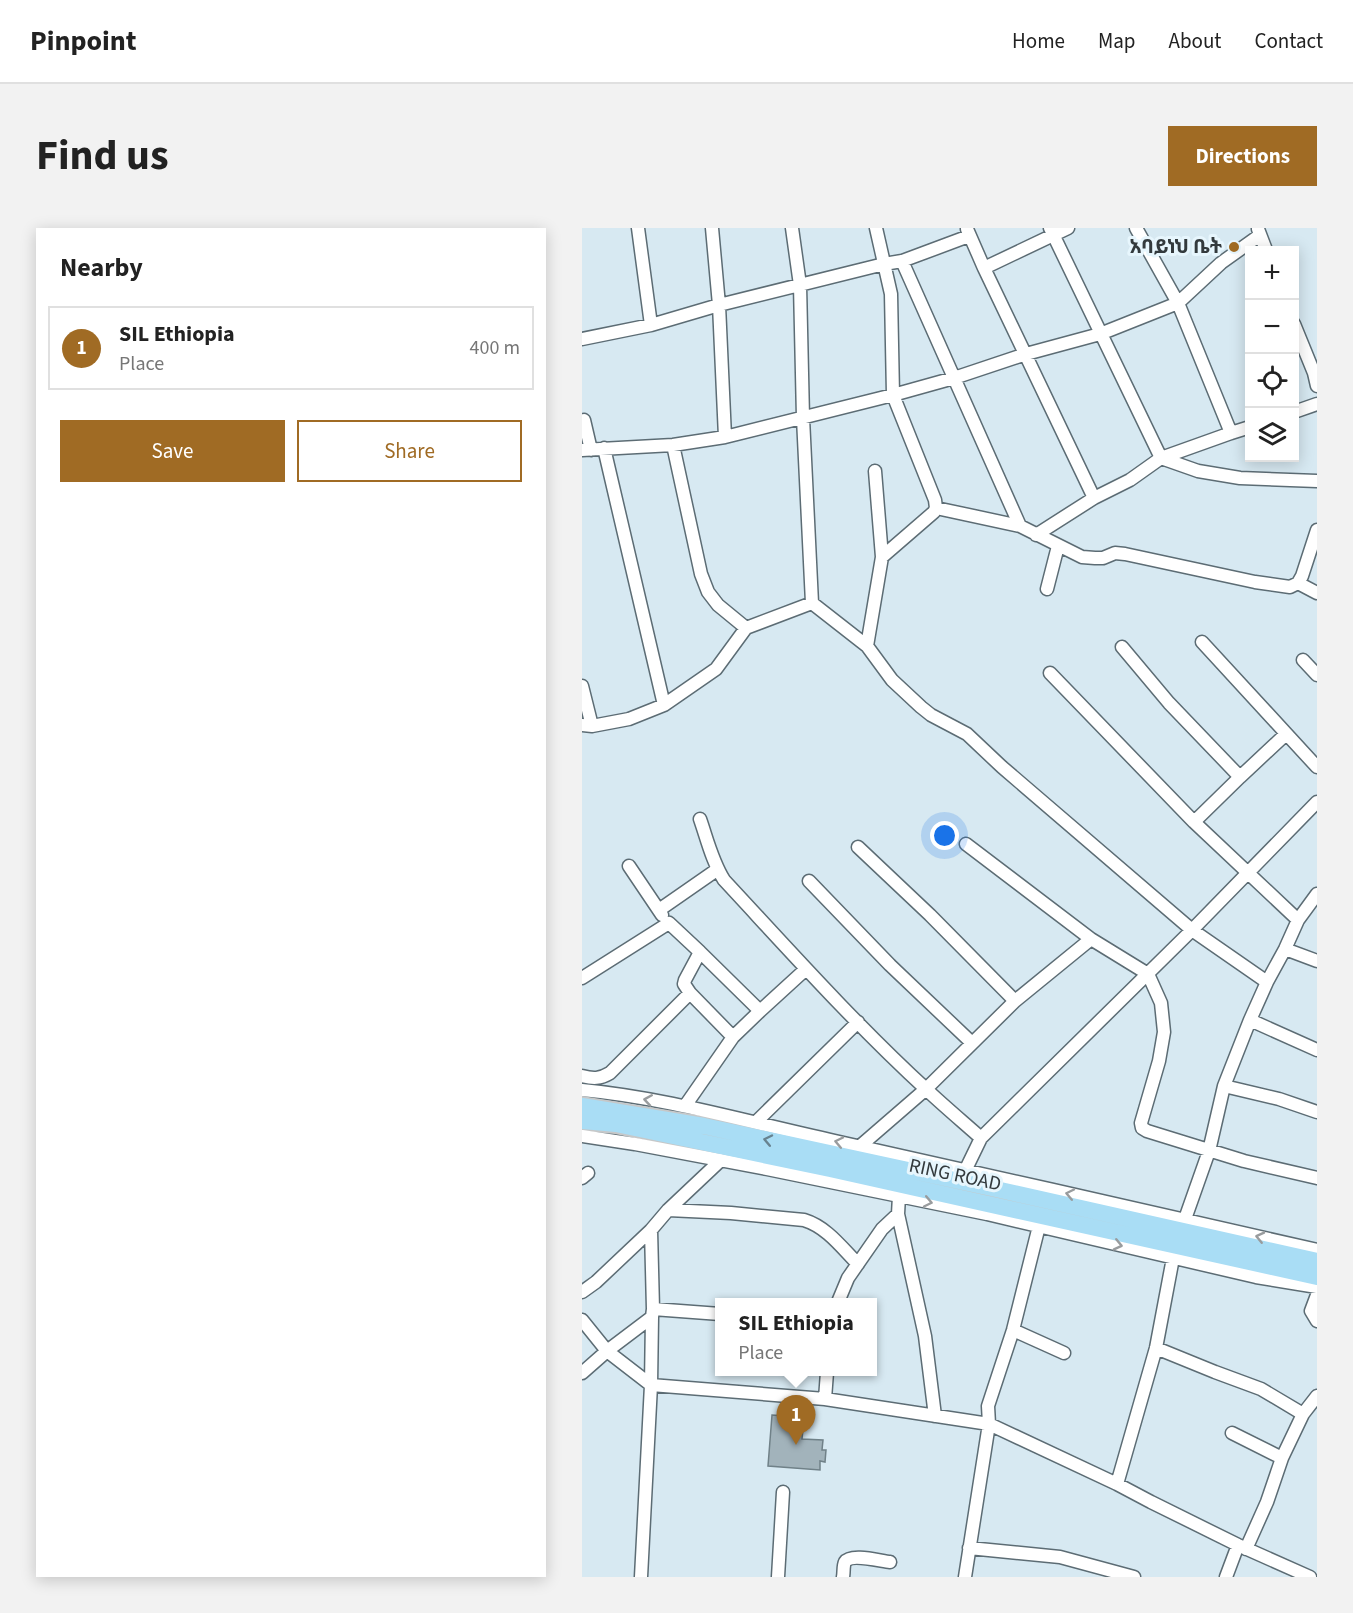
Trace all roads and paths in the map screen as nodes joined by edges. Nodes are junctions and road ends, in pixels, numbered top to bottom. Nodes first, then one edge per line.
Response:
1 (638, 228) edge
2 (712, 228) edge
3 (792, 228) edge
4 (876, 228) edge
5 (1068, 228) edge
6 (1136, 228) edge
7 (968, 232) edge
8 (1051, 232) edge
9 (1259, 232) edge
10 (1264, 246) edge
11 (902, 261) junction
12 (884, 264) junction
13 (984, 268) junction
14 (800, 285) junction
15 (1178, 303) junction
16 (719, 305) junction
17 (651, 325) junction
18 (1100, 334) junction
19 (1299, 335) edge
20 (582, 339) edge
21 (1026, 354) junction
22 (1315, 372) edge
23 (954, 378) junction
24 (1317, 386) edge
25 (893, 395) junction
26 (1317, 404) edge
27 (1299, 410) edge
28 (803, 418) junction
29 (584, 420) dead end
30 (1245, 429) edge
31 (1231, 433) junction
32 (725, 437) junction
33 (673, 445) junction
34 (604, 448) junction
35 (586, 450) edge
36 (1161, 458) junction
37 (875, 471) dead end
38 (1317, 481) edge
39 (1094, 498) junction
40 (936, 508) junction
41 (1020, 526) junction
42 (1317, 530) edge
43 (1036, 535) junction
44 (1058, 546) junction
45 (882, 557) junction
46 (1298, 583) junction
47 (1047, 589) dead end
48 (1317, 593) edge
49 (812, 603) junction
50 (746, 628) junction
51 (1202, 642) dead end
52 (867, 646) junction
53 (1122, 646) dead end
54 (1302, 660) dead end
55 (1050, 673) dead end
56 (1317, 675) edge
57 (582, 686) edge
58 (664, 705) junction
59 (587, 725) edge
60 (1286, 734) junction
61 (1317, 767) edge
62 (1240, 777) junction
63 (1317, 802) edge
64 (700, 819) dead end
65 (1194, 822) junction
66 (966, 844) dead end
67 (858, 847) dead end
68 (629, 866) dead end
69 (718, 869) junction
70 (1247, 873) junction
71 (810, 881) dead end
72 (1317, 894) edge
73 (659, 910) junction
74 (1298, 920) junction
75 (669, 923) junction
76 (1192, 930) junction
77 (1091, 939) junction
78 (1285, 949) junction
79 (700, 952) junction
80 (1317, 961) edge
81 (806, 969) junction
82 (1148, 974) junction
83 (582, 978) edge
84 (1267, 982) junction
85 (690, 993) junction
86 (1015, 1001) junction
87 (760, 1011) junction
88 (1250, 1020) junction
89 (858, 1022) junction
90 (733, 1037) junction
91 (972, 1043) junction
92 (1317, 1050) edge
93 (582, 1076) edge
94 (1224, 1086) junction
95 (926, 1089) junction
96 (582, 1090) edge
97 (582, 1106) edge
98 (685, 1106) junction
99 (1317, 1112) edge
100 (582, 1121) edge
101 (756, 1122) junction
102 (582, 1136) edge
103 (981, 1138) junction
104 (859, 1147) junction
105 (1209, 1150) junction
106 (721, 1160) junction
107 (965, 1171) junction
108 (1317, 1178) edge
109 (899, 1196) junction
110 (668, 1210) junction
111 (898, 1214) junction
112 (1185, 1219) junction
113 (1039, 1226) junction
114 (651, 1230) junction
115 (1317, 1250) edge
116 (1173, 1258) junction
117 (1317, 1261) edge
118 (858, 1264) junction
119 (1317, 1277) edge
120 (1317, 1287) edge
121 (582, 1293) edge
122 (1317, 1295) edge
123 (840, 1298) edge
124 (653, 1313) junction
125 (715, 1314) edge
126 (582, 1320) edge
127 (1317, 1321) edge
128 (1013, 1330) junction
129 (1156, 1348) junction
130 (607, 1351) junction
131 (1064, 1353) dead end
132 (582, 1373) edge
133 (827, 1376) edge
134 (651, 1385) junction
135 (1317, 1396) edge
136 (825, 1399) junction
137 (1303, 1414) junction
138 (935, 1416) junction
139 (989, 1424) junction
140 (1232, 1433) dead end
141 (1282, 1458) junction
142 (1117, 1484) junction
143 (783, 1492) dead end
144 (1242, 1547) junction
145 (969, 1548) junction
146 (890, 1562) dead end
147 (640, 1577) edge
148 (778, 1577) edge
149 (843, 1577) edge
150 (964, 1577) edge
151 (1134, 1577) edge
152 (1226, 1577) edge
153 (1310, 1577) edge

1 - 17 street
2 - 16 street
3 - 14 street
4 - 12 street
5 - 8 street
6 - 15 street
7 - 11 street
7 - 13 street
8 - 13 street
8 - 18 street
9 - 10 street
9 - 15 street
11 - 12 street
11 - 23 street
12 - 14 street
12 - 25 street
13 - 21 street
14 - 16 street
14 - 28 street
15 - 18 street
15 - 31 street
16 - 17 street
16 - 32 street
17 - 20 street
18 - 21 street
18 - 36 street
19 - 22 street
21 - 23 street
21 - 39 street
22 - 24 street
23 - 25 street
23 - 41 street
25 - 28 street
25 - 40 street
26 - 27 street
28 - 32 street
28 - 49 street
29 - 35 street
30 - 31 street
31 - 36 street
32 - 33 street
33 - 34 street
33 - 50 street
34 - 35 street
34 - 58 street
36 - 38 street
36 - 39 street
37 - 45 street
39 - 43 street
40 - 41 street
40 - 45 street
41 - 43 street
42 - 46 street
43 - 44 street
44 - 46 street
44 - 47 street
45 - 52 street
46 - 48 street
49 - 50 street
49 - 52 street
50 - 58 street
51 - 60 street
52 - 76 street
53 - 62 street
54 - 56 street
55 - 65 street
57 - 59 street
58 - 59 street
60 - 61 street
60 - 62 street
62 - 65 street
63 - 70 street
64 - 69 street
65 - 70 street
66 - 77 street
67 - 86 street
68 - 73 street
69 - 73 street
69 - 81 street
70 - 74 street
70 - 76 street
71 - 91 street
72 - 74 street
73 - 75 street
74 - 78 street
75 - 79 street
75 - 83 street
76 - 82 street
76 - 84 street
77 - 82 street
77 - 86 street
78 - 80 street
78 - 84 street
79 - 85 street
79 - 87 street
81 - 87 street
81 - 89 street
82 - 103 street
82 - 105 street
84 - 88 street
85 - 90 street
85 - 93 street
86 - 91 street
87 - 90 street
88 - 92 street
88 - 94 street
89 - 95 street
89 - 101 street
90 - 98 street
91 - 95 street
94 - 99 street
94 - 105 street
95 - 103 street
95 - 104 street
98 -> 96 street
117 -> 97 highway, RING ROAD
98 - 101 street
100 - 119 highway, RING ROAD
104 -> 101 street
102 - 106 street
103 - 107 street
104 - 107 street
105 - 108 street
105 - 112 street
106 - 109 street
106 - 110 street
112 -> 107 street
109 - 111 street
109 -> 113 street
110 - 114 street
110 - 118 street
111 - 118 street
111 - 138 street
115 -> 112 street
113 -> 116 street
113 - 128 street
114 - 121 street
114 - 124 street
116 - 120 street
116 - 129 street
118 - 123 street
122 - 127 street
124 - 125 street
124 - 130 street
124 - 134 street
126 - 130 street
128 - 131 street
128 - 139 street
129 - 137 street
129 - 142 street
130 - 132 street
130 - 134 street
133 - 136 street
134 - 136 street
134 - 147 street
135 - 137 street
136 - 138 street
137 - 141 street
138 - 139 street
139 - 142 street
139 - 145 street
140 - 141 street
141 - 144 street
142 - 144 street
143 - 148 street
144 - 152 street
144 - 153 street
145 - 150 street
145 - 151 street
146 - 149 street

